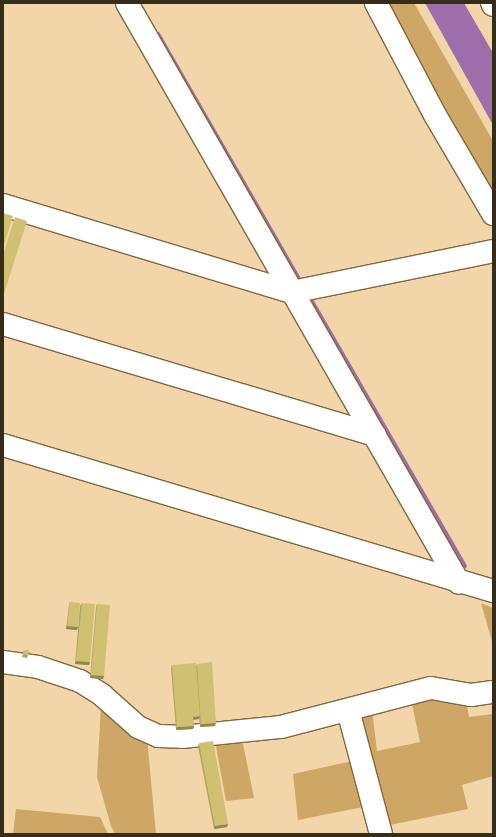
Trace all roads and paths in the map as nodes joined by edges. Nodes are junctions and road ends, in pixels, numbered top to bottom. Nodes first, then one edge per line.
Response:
1 (126, 3) edge
2 (376, 3) edge
3 (3, 205) edge
4 (493, 214) edge
5 (493, 251) edge
6 (292, 292) junction
7 (3, 324) edge
8 (375, 436) junction
9 (3, 445) edge
10 (459, 583) junction
11 (493, 591) edge
12 (3, 662) edge
13 (493, 692) edge
14 (348, 710) junction
15 (381, 834) edge

1 - 6 street
2 - 4 street
3 - 6 street
5 - 6 street
6 - 8 street
7 - 8 street
8 - 10 street
9 - 10 street
10 - 11 street
12 - 14 street
13 - 14 street
14 - 15 street

